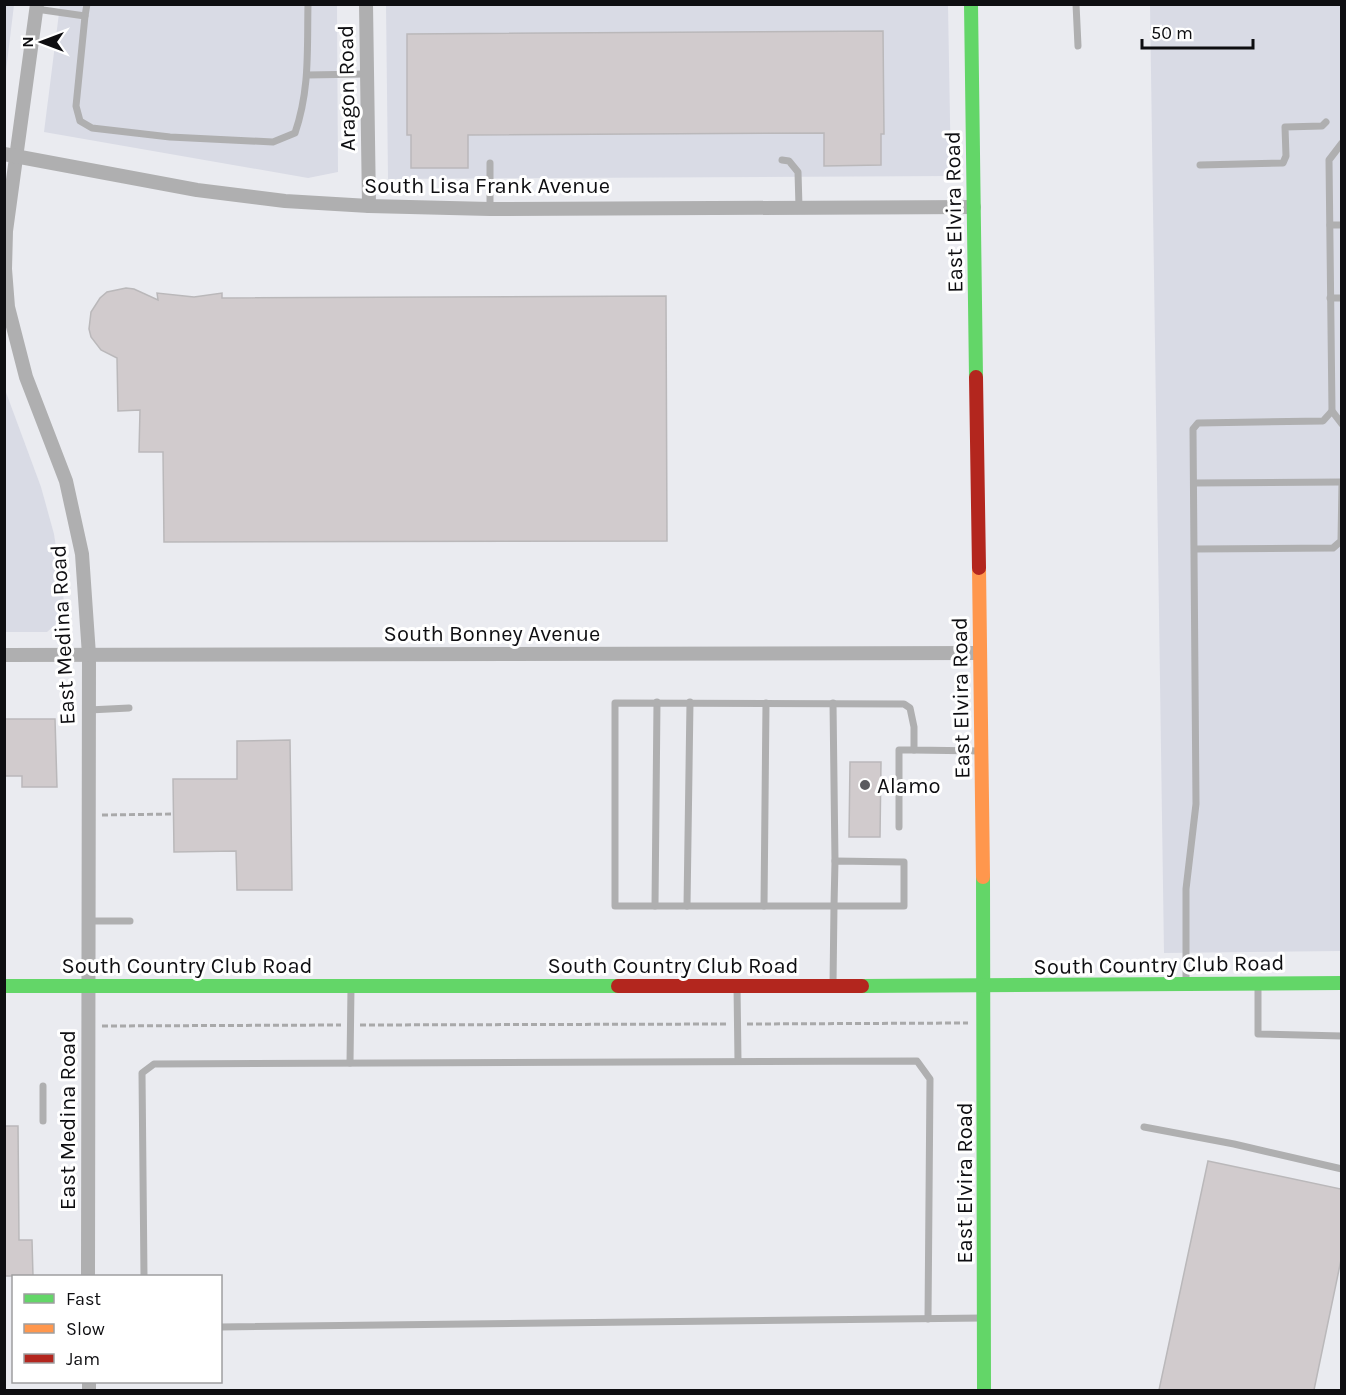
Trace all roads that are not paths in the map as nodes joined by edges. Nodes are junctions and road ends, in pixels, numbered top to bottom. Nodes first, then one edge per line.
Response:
1 (87, 4) edge
2 (308, 4) edge
3 (366, 4) edge
4 (971, 4) edge
5 (1076, 4) edge
6 (36, 7) edge
7 (86, 16) junction
8 (1078, 46) dead end
9 (367, 74) junction
10 (307, 75) junction
11 (1326, 122) dead end
12 (1341, 143) edge
13 (10, 155) edge
14 (782, 160) dead end
15 (490, 162) dead end
16 (1200, 165) dead end
17 (369, 206) junction
18 (799, 207) junction
19 (974, 207) junction
20 (490, 209) junction
21 (1330, 225) junction
22 (1341, 225) edge
23 (1330, 298) junction
24 (1341, 298) edge
25 (6, 308) edge
26 (1331, 369) junction
27 (1341, 369) edge
28 (1332, 411) junction
29 (1341, 424) edge
30 (1341, 482) edge
31 (1194, 483) junction
32 (1195, 549) junction
33 (980, 653) junction
34 (4, 655) edge
35 (89, 655) junction
36 (657, 702) junction
37 (690, 702) junction
38 (765, 703) junction
39 (833, 703) junction
40 (129, 708) dead end
41 (89, 710) junction
42 (914, 750) junction
43 (982, 751) junction
44 (899, 827) dead end
45 (835, 861) junction
46 (654, 906) junction
47 (687, 906) junction
48 (764, 906) junction
49 (834, 906) junction
50 (88, 921) junction
51 (129, 921) dead end
52 (1341, 983) edge
53 (1186, 984) junction
54 (1258, 984) junction
55 (4, 986) edge
56 (88, 986) junction
57 (351, 986) junction
58 (737, 986) junction
59 (833, 986) junction
60 (985, 987) junction
61 (1341, 1036) edge
62 (738, 1061) junction
63 (350, 1062) junction
64 (43, 1086) dead end
65 (43, 1121) dead end
66 (1144, 1127) dead end
67 (1341, 1168) edge
68 (88, 1275) edge
69 (144, 1275) edge
70 (984, 1318) junction
71 (928, 1319) junction
72 (222, 1327) edge
73 (984, 1390) edge

1 - 7 lane
2 - 10 lane
3 - 9 street, Aragon Road
4 - 19 street, East Elvira Road
5 - 8 lane
6 - 7 lane
6 - 13 street, East Medina Road
7 - 10 lane
9 - 10 lane
9 - 17 street, Aragon Road
11 - 16 lane
12 - 21 lane
13 - 17 street, South Lisa Frank Avenue
13 - 25 street, East Medina Road
14 - 18 lane
15 - 20 lane
17 - 20 street, South Lisa Frank Avenue
18 - 19 street, South Lisa Frank Avenue
18 - 20 street, South Lisa Frank Avenue
19 - 33 street, East Elvira Road
21 - 22 lane
21 - 23 lane
23 - 24 lane
23 - 26 lane
25 - 35 street, East Medina Road
26 - 27 lane
26 - 28 lane
28 - 29 lane
28 - 31 lane
30 - 31 lane
30 - 32 lane
31 - 32 lane
32 - 53 lane
33 - 35 street, South Bonney Avenue
33 - 43 street, East Elvira Road
34 - 35 street, South Bonney Avenue
35 - 41 street, East Medina Road
36 - 37 lane
36 - 46 lane
36 - 46 lane
37 - 38 lane
37 - 47 lane
38 - 39 lane
38 - 48 lane
39 - 42 lane
39 - 45 lane
40 - 41 lane
41 - 50 street, East Medina Road
42 - 43 lane
42 - 44 lane
43 - 60 street, East Elvira Road
45 - 49 lane
45 - 49 lane
46 - 47 lane
47 - 48 lane
48 - 49 lane
49 - 59 lane
50 - 51 lane
50 - 56 street, East Medina Road
52 - 54 street, South Country Club Road
53 - 54 street, South Country Club Road
53 - 60 street, South Country Club Road
54 - 61 lane
55 - 56 street, South Country Club Road
56 - 57 street, South Country Club Road
56 - 68 street, East Medina Road
57 - 58 street, South Country Club Road
57 - 63 lane
58 - 59 street, South Country Club Road
58 - 62 lane
59 - 60 street, South Country Club Road
60 - 70 street, East Elvira Road
62 - 63 lane
62 - 71 lane
63 - 69 lane
64 - 65 lane
66 - 67 lane
70 - 71 lane
70 - 73 street, East Elvira Road
71 - 72 lane

